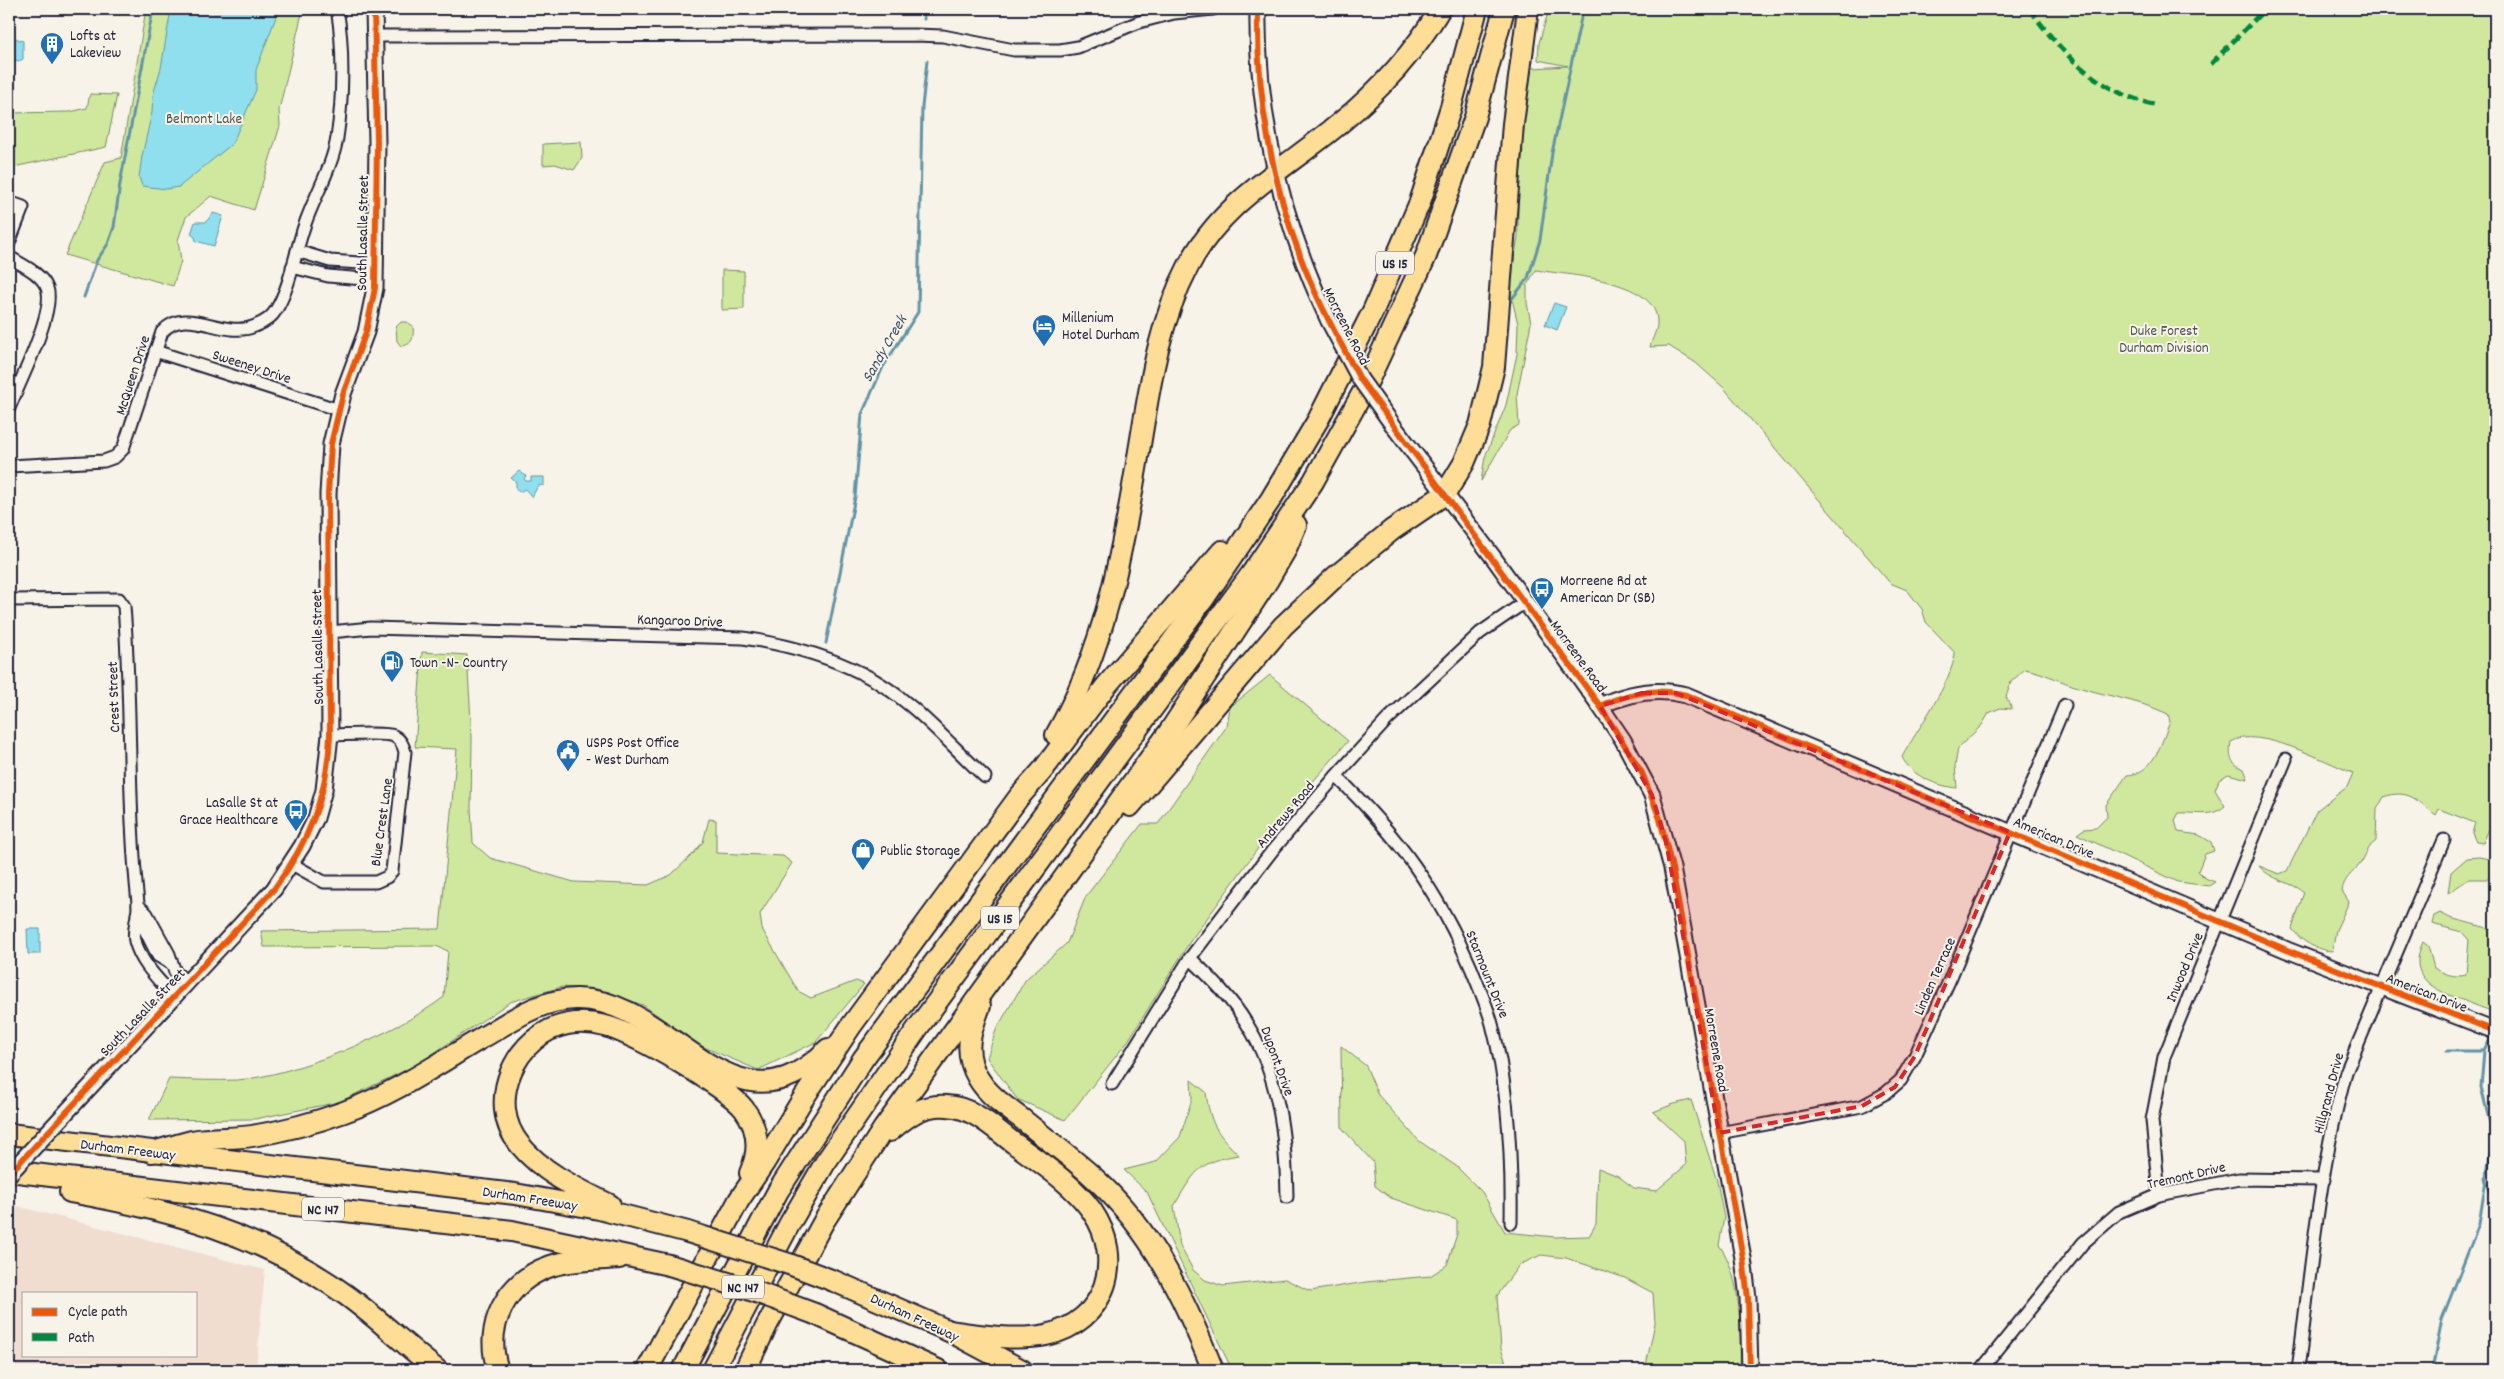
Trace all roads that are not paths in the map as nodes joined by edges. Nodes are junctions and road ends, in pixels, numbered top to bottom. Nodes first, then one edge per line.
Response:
1 (337, 9) edge
2 (374, 9) edge
3 (1213, 9) edge
4 (1258, 9) edge
5 (1440, 9) edge
6 (1477, 9) edge
7 (1504, 9) edge
8 (1528, 9) edge
9 (376, 36) junction
10 (1275, 171) junction
11 (9, 202) edge
12 (9, 243) edge
13 (297, 251) junction
14 (9, 258) edge
15 (376, 264) junction
16 (292, 267) junction
17 (375, 280) junction
18 (155, 351) junction
19 (9, 408) edge
20 (339, 410) junction
21 (9, 466) edge
22 (1313, 482) junction
23 (1445, 494) junction
24 (1271, 499) junction
25 (9, 600) edge
26 (1525, 602) junction
27 (330, 632) junction
28 (2065, 705) dead end
29 (1600, 706) junction
30 (330, 735) junction
31 (2286, 759) dead end
32 (1336, 776) junction
33 (985, 777) dead end
34 (1019, 797) junction
35 (2010, 832) junction
36 (2444, 840) dead end
37 (1085, 852) junction
38 (292, 864) junction
39 (138, 909) junction
40 (2219, 921) junction
41 (1190, 958) junction
42 (188, 983) junction
43 (989, 983) junction
44 (2381, 988) junction
45 (174, 997) junction
46 (851, 1026) junction
47 (2495, 1031) edge
48 (1112, 1084) dead end
49 (1720, 1133) junction
50 (9, 1134) edge
51 (873, 1145) junction
52 (152, 1152) junction
53 (9, 1174) edge
54 (2324, 1180) junction
55 (2159, 1195) junction
56 (1287, 1197) dead end
57 (739, 1200) junction
58 (639, 1219) junction
59 (1511, 1223) dead end
60 (636, 1257) junction
61 (949, 1331) junction
62 (900, 1351) junction
63 (652, 1366) edge
64 (437, 1370) edge
65 (498, 1370) edge
66 (684, 1370) edge
67 (713, 1370) edge
68 (745, 1370) edge
69 (919, 1370) edge
70 (938, 1370) edge
71 (1022, 1370) edge
72 (1213, 1370) edge
73 (1750, 1370) edge
74 (1980, 1370) edge
75 (2298, 1370) edge

1 - 13 street, McQueen Drive
2 - 9 street, South Lasalle Street
3 - 9 street
4 - 10 street, Morreene Road
5 - 10 highway
6 - 24 highway, US 15
7 - 22 highway, US 15
8 - 23 highway
9 - 15 street, South Lasalle Street
10 - 23 street, Morreene Road, bridge
10 - 34 highway
11 - 12 street
13 - 15 street
13 - 16 street, McQueen Drive
14 - 19 street
15 - 17 street, South Lasalle Street
16 - 17 street
16 - 18 street, McQueen Drive
17 - 20 street, South Lasalle Street
18 - 20 street, Sweeney Drive
18 - 21 street, McQueen Drive
20 - 27 street, South Lasalle Street
22 - 37 highway
22 - 67 highway, US 15
23 - 26 street, Morreene Road
23 - 37 highway
24 - 34 highway
24 - 66 highway, US 15
25 - 39 street, Crest Street
26 - 29 street, Morreene Road
26 - 32 street, Andrews Road
27 - 30 street, South Lasalle Street
27 - 33 street, Kangaroo Drive
28 - 35 street, Linden Terrace
29 - 35 street, American Drive
29 - 49 street, Morreene Road
30 - 38 street, South Lasalle Street
30 - 38 street, Blue Crest Lane
31 - 40 street, Inwood Drive
32 - 41 street, Andrews Road
32 - 59 street, Starmount Drive
34 - 46 highway
35 - 40 street, American Drive
35 - 49 street, Linden Terrace
36 - 44 street, Hillgrand Drive
37 - 43 highway
38 - 42 street, South Lasalle Street
39 - 42 street
39 - 45 street, Crest Street
40 - 44 street, American Drive
40 - 55 street, Inwood Drive
41 - 48 street, Andrews Road
41 - 56 street, Dupont Drive
42 - 45 street, South Lasalle Street
43 - 51 highway
43 - 72 highway
44 - 47 street, American Drive
44 - 54 street, Hillgrand Drive
45 - 53 street, South Lasalle Street, bridge
46 - 52 highway
46 - 57 highway
49 - 73 street, Morreene Road
50 - 52 highway, Durham Freeway / NC 147
51 - 61 highway
51 - 68 highway
52 - 58 highway, Durham Freeway / NC 147
53 - 60 highway, NC 147
53 - 64 highway
54 - 55 street, Tremont Drive
54 - 75 street, Hillgrand Drive
55 - 74 street, Tremont Drive
57 - 58 highway
57 - 63 highway
58 - 61 highway, Durham Freeway / NC 147, bridge
60 - 62 highway, NC 147, bridge
60 - 65 highway
61 - 71 highway, Durham Freeway / NC 147
62 - 69 highway
62 - 70 highway, NC 147

